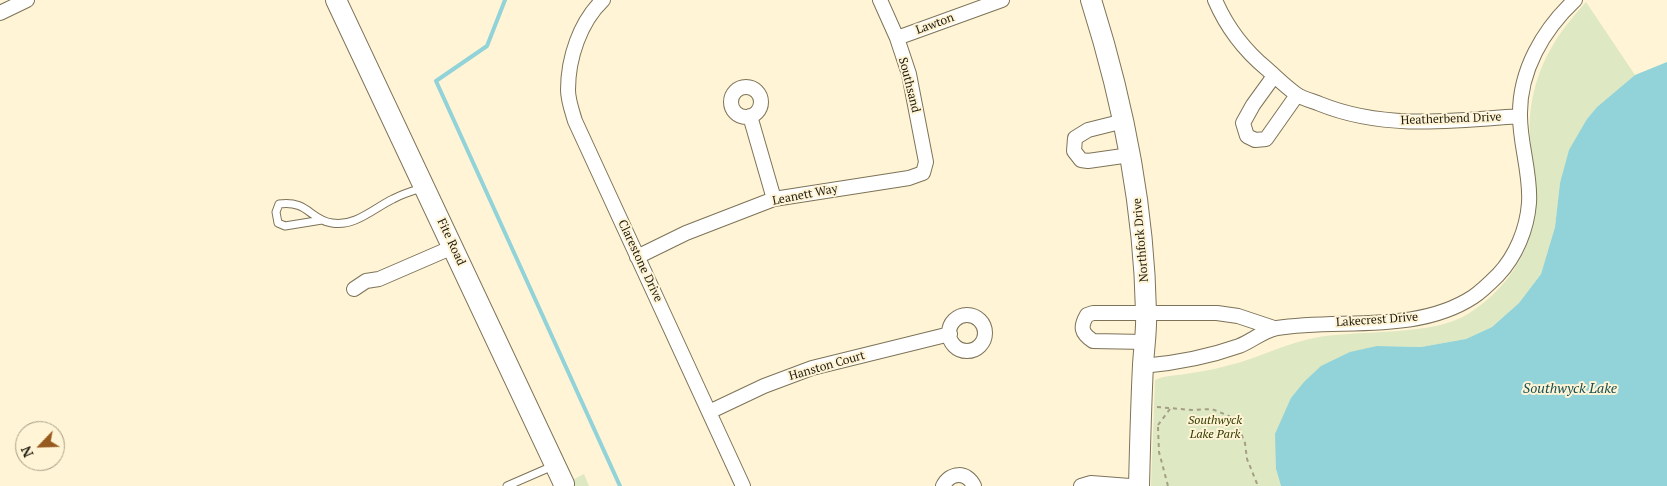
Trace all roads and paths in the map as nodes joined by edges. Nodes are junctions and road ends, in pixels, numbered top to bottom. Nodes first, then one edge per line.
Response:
1 (27, 0) edge
2 (336, 0) edge
3 (603, 0) edge
4 (880, 0) edge
5 (1002, 0) edge
6 (1091, 0) edge
7 (1215, 0) edge
8 (1574, 0) edge
9 (0, 13) edge
10 (897, 38) junction
11 (1274, 76) junction
12 (1296, 94) junction
13 (750, 116) dead end
14 (1520, 116) junction
15 (1124, 121) junction
16 (1130, 155) junction
17 (923, 173) joint
18 (424, 187) junction
19 (774, 200) junction
20 (322, 220) junction
21 (453, 247) junction
22 (638, 257) junction
23 (354, 289) dead end
24 (1146, 313) junction
25 (1274, 328) junction
26 (950, 334) dead end
27 (1145, 342) junction
28 (1143, 366) junction
29 (1156, 407) dead end
30 (1171, 409) junction
31 (709, 412) junction
32 (1156, 416) dead end
33 (1158, 425) junction
34 (556, 465) junction
35 (564, 484) dead end
36 (507, 486) edge
37 (743, 486) edge
38 (943, 486) edge
39 (974, 486) edge
40 (1081, 486) edge
41 (1130, 486) edge
42 (1139, 486) edge
43 (1168, 486) edge
44 (1258, 486) edge

1 - 9 street
2 - 18 street, Fite Road
3 - 22 street, Clarestone Drive
4 - 10 street, Southsand
5 - 10 street, Lawton
6 - 15 street, Northfork Drive
7 - 11 street, Heatherbend Drive
8 - 14 street, Lakecrest Drive
10 - 17 street, Southsand
11 - 12 street, Heatherbend Drive
11 - 12 street
12 - 14 street, Heatherbend Drive
13 - 19 street
14 - 25 street, Lakecrest Drive
15 - 16 street, Northfork Drive
15 - 16 street
16 - 24 street, Northfork Drive
17 - 19 street, Leanett Way
18 - 20 lane
18 - 21 street, Fite Road
19 - 22 street, Leanett Way
20 - 20 lane
21 - 23 street
21 - 34 street, Fite Road
22 - 31 street, Clarestone Drive
24 - 25 street, Lakecrest Drive
24 - 27 street, Northfork Drive
24 - 27 street, Lakecrest Drive
25 - 28 street, Lakecrest Drive
26 - 31 street, Hanston Court
27 - 28 street, Northfork Drive
28 - 42 street, Northfork Drive
29 - 30 path
30 - 33 path
30 - 44 path
31 - 37 street, Clarestone Drive
32 - 33 path
33 - 43 path
34 - 35 street, Fite Road
34 - 36 lane
38 - 39 street
40 - 41 street

